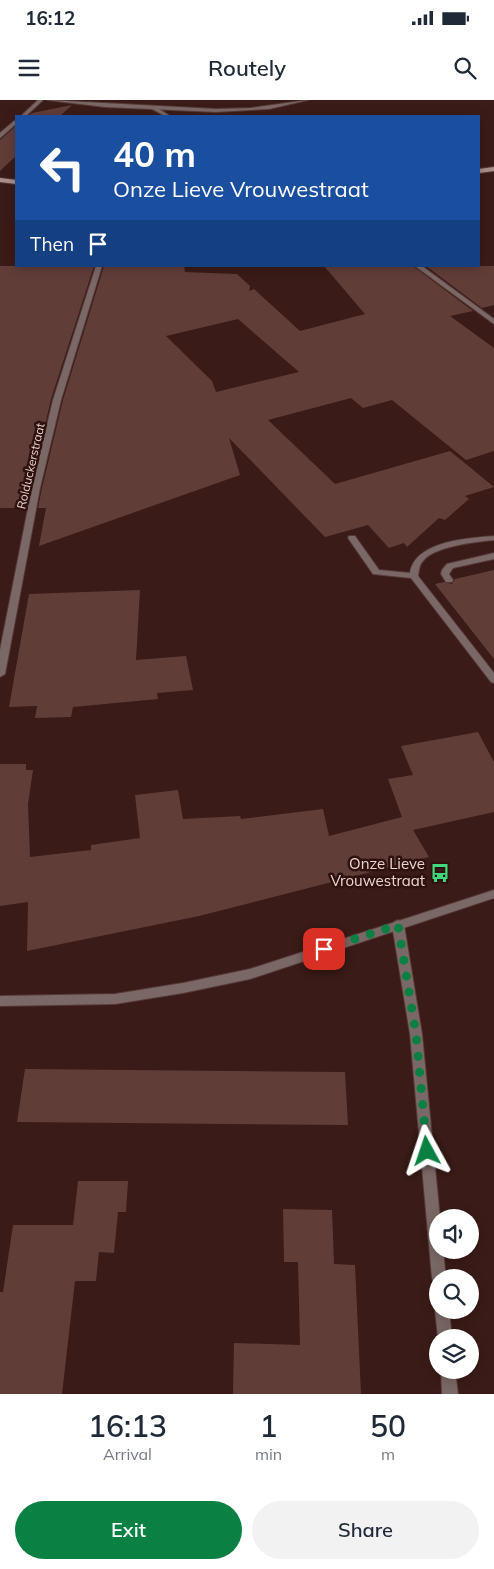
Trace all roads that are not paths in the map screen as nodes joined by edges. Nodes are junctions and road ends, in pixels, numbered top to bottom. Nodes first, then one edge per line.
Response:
1 (41, 100) edge
2 (49, 100) edge
3 (306, 100) edge
4 (154, 108) junction
5 (231, 114) edge
6 (24, 115) edge
7 (151, 115) edge
8 (166, 115) edge
9 (15, 123) edge
10 (0, 136) edge
11 (494, 169) edge
12 (480, 171) edge
13 (0, 180) edge
14 (15, 182) edge
15 (99, 267) edge
16 (419, 267) edge
17 (494, 322) edge
18 (352, 538) dead end
19 (494, 538) edge
20 (494, 556) edge
21 (414, 576) junction
22 (449, 580) dead end
23 (0, 674) edge
24 (494, 680) edge
25 (494, 894) edge
26 (398, 925) junction
27 (0, 1001) edge
28 (438, 1269) edge
29 (449, 1379) edge
30 (450, 1394) edge

1 - 6 street
2 - 4 street
3 - 5 street
4 - 5 street
4 - 7 street
4 - 8 street
9 - 10 street
11 - 12 main road
13 - 14 main road
15 - 23 street, Rolduckerstraat
16 - 17 street
18 - 21 street
19 - 21 street
20 - 22 street
21 - 24 street
25 - 26 street
26 - 27 street
26 - 28 street
29 - 30 street

